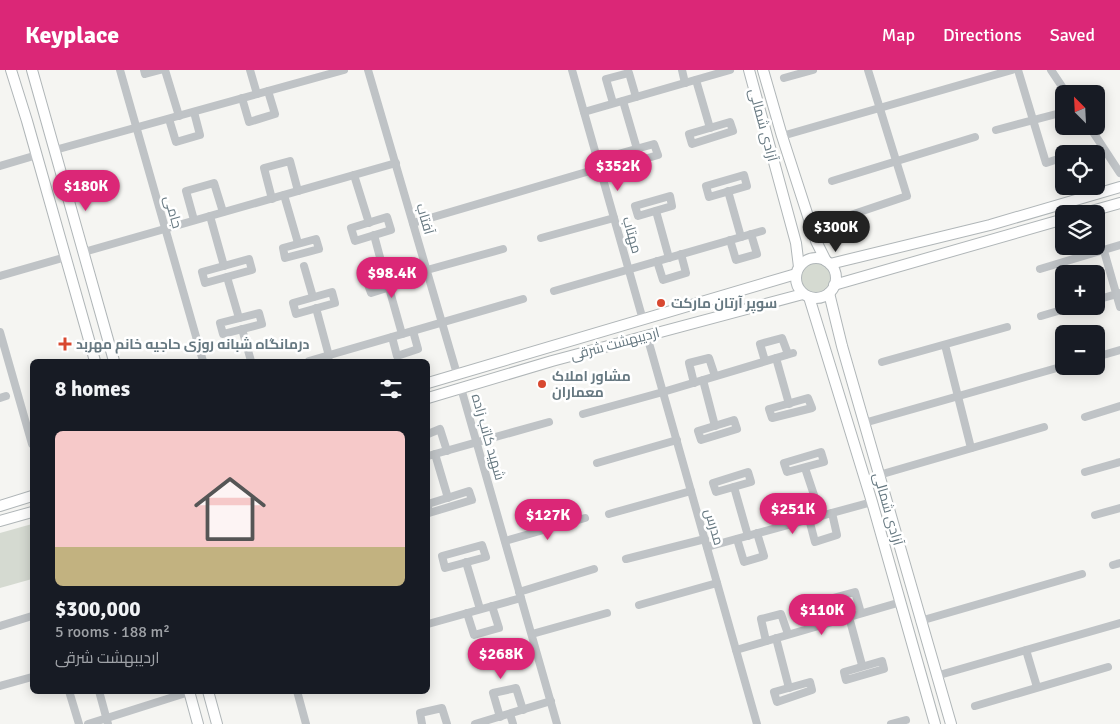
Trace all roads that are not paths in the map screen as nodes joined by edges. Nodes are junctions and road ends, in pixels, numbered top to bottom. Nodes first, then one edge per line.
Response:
1 (11, 70) edge
2 (32, 70) edge
3 (120, 70) edge
4 (144, 70) edge
5 (160, 70) edge
6 (165, 70) edge
7 (250, 70) edge
8 (344, 70) edge
9 (368, 70) edge
10 (572, 70) edge
11 (682, 70) edge
12 (730, 70) edge
13 (748, 70) edge
14 (763, 70) edge
15 (813, 70) edge
16 (868, 70) edge
17 (1012, 70) edge
18 (1018, 70) edge
19 (1052, 70) edge
20 (327, 72) edge
21 (707, 73) edge
22 (784, 78) dead end
23 (696, 80) junction
24 (685, 83) junction
25 (1061, 85) edge
26 (268, 91) junction
27 (257, 94) junction
28 (636, 97) junction
29 (242, 98) junction
30 (623, 101) junction
31 (613, 104) junction
32 (878, 108) junction
33 (194, 112) junction
34 (584, 112) junction
35 (1055, 114) edge
36 (178, 116) junction
37 (169, 119) junction
38 (1033, 120) junction
39 (136, 128) junction
40 (710, 128) junction
41 (996, 130) dead end
42 (1095, 135) edge
43 (782, 136) junction
44 (975, 137) dead end
45 (637, 149) junction
46 (55, 150) junction
47 (37, 155) junction
48 (1055, 160) edge
49 (896, 161) junction
50 (396, 163) junction
51 (0, 166) edge
52 (600, 168) junction
53 (1120, 173) edge
54 (354, 175) junction
55 (832, 181) dead end
56 (1120, 187) edge
57 (298, 191) junction
58 (728, 191) junction
59 (284, 195) junction
60 (272, 198) junction
61 (1078, 199) junction
62 (1120, 203) edge
63 (1080, 205) edge
64 (1105, 207) edge
65 (656, 211) dead end
66 (223, 212) junction
67 (210, 216) junction
68 (614, 218) junction
69 (194, 220) junction
70 (1055, 222) edge
71 (369, 223) junction
72 (413, 223) junction
73 (827, 223) dead end
74 (165, 229) junction
75 (762, 231) dead end
76 (751, 234) junction
77 (374, 235) junction
78 (741, 237) junction
79 (541, 238) dead end
80 (730, 240) junction
81 (298, 243) dead end
82 (1120, 245) edge
83 (503, 249) dead end
84 (1105, 251) edge
85 (84, 252) junction
86 (681, 254) junction
87 (1105, 254) edge
88 (1090, 255) edge
89 (66, 257) junction
90 (669, 258) junction
91 (657, 261) junction
92 (828, 262) junction
93 (224, 266) junction
94 (304, 266) dead end
95 (628, 269) junction
96 (1040, 269) dead end
97 (427, 270) junction
98 (797, 271) junction
99 (0, 276) edge
100 (385, 276) junction
101 (227, 277) junction
102 (389, 288) junction
103 (832, 289) junction
104 (554, 290) dead end
105 (1118, 294) edge
106 (806, 296) junction
107 (313, 297) junction
108 (1105, 298) edge
109 (523, 299) dead end
110 (1120, 307) edge
111 (316, 308) junction
112 (1055, 312) edge
113 (1041, 316) dead end
114 (239, 318) junction
115 (643, 320) junction
116 (442, 322) junction
117 (1006, 326) dead end
118 (242, 329) junction
119 (413, 331) junction
120 (0, 332) edge
121 (402, 334) junction
122 (647, 336) junction
123 (392, 337) junction
124 (565, 344) junction
125 (944, 345) junction
126 (1120, 350) edge
127 (342, 352) junction
128 (536, 352) junction
129 (1105, 354) edge
130 (329, 356) junction
131 (565, 358) junction
132 (776, 358) junction
133 (94, 359) edge
134 (113, 359) edge
135 (202, 359) edge
136 (250, 359) edge
137 (318, 359) edge
138 (344, 359) edge
139 (765, 361) junction
140 (882, 362) dead end
141 (541, 364) junction
142 (1055, 369) edge
143 (457, 374) junction
144 (715, 376) junction
145 (703, 380) junction
146 (430, 382) edge
147 (694, 383) junction
148 (461, 388) junction
149 (663, 392) junction
150 (957, 396) junction
151 (430, 397) edge
152 (789, 404) junction
153 (1120, 406) edge
154 (583, 414) dead end
155 (1085, 417) dead end
156 (549, 422) dead end
157 (864, 422) junction
158 (715, 426) junction
159 (1044, 427) dead end
160 (430, 433) edge
161 (30, 437) edge
162 (677, 440) junction
163 (477, 442) junction
164 (971, 448) junction
165 (447, 451) junction
166 (431, 455) edge
167 (1120, 462) edge
168 (597, 463) dead end
169 (805, 468) junction
170 (1085, 472) dead end
171 (878, 475) junction
172 (734, 487) dead end
173 (691, 491) junction
174 (30, 497) edge
175 (448, 498) junction
176 (872, 502) junction
177 (430, 504) edge
178 (0, 506) edge
179 (1120, 508) edge
180 (30, 513) edge
181 (430, 513) edge
182 (832, 513) junction
183 (609, 514) dead end
184 (1095, 515) dead end
185 (821, 516) junction
186 (586, 518) dead end
187 (809, 519) junction
188 (0, 521) edge
189 (757, 533) junction
190 (748, 536) junction
191 (705, 539) junction
192 (737, 539) junction
193 (505, 541) junction
194 (707, 547) junction
195 (626, 559) dead end
196 (466, 562) junction
197 (594, 569) dead end
198 (1082, 574) dead end
199 (717, 583) junction
200 (520, 595) junction
201 (901, 602) junction
202 (640, 605) dead end
203 (492, 606) junction
204 (480, 609) junction
205 (467, 613) junction
206 (861, 613) junction
207 (607, 614) dead end
208 (30, 617) edge
209 (849, 617) junction
210 (839, 620) junction
211 (920, 621) junction
212 (430, 623) edge
213 (1120, 624) edge
214 (0, 626) edge
215 (532, 634) junction
216 (788, 634) junction
217 (776, 638) junction
218 (766, 641) junction
219 (736, 650) junction
220 (1026, 650) junction
221 (862, 666) dead end
222 (1108, 667) dead end
223 (936, 676) junction
224 (30, 678) edge
225 (0, 686) edge
226 (1037, 687) junction
227 (789, 688) dead end
228 (70, 694) edge
229 (100, 694) edge
230 (183, 694) edge
231 (190, 694) edge
232 (209, 694) edge
233 (298, 694) edge
234 (551, 702) junction
235 (975, 706) dead end
236 (523, 710) junction
237 (510, 714) junction
238 (500, 717) junction
239 (906, 720) dead end
240 (107, 721) edge
241 (79, 724) edge
242 (88, 724) edge
243 (198, 724) edge
244 (217, 724) edge
245 (306, 724) edge
246 (422, 724) edge
247 (447, 724) edge
248 (475, 724) edge
249 (513, 724) edge
250 (557, 724) edge
251 (757, 724) edge
252 (892, 724) edge
253 (935, 724) edge
254 (950, 724) edge

1 - 47 main road
2 - 46 main road
3 - 39 street, جامی
4 - 5 street
6 - 36 street
7 - 27 street
8 - 20 street
9 - 50 street, آفتاب
10 - 34 street, مهتاب
11 - 24 street
12 - 21 street
13 - 98 main road, آزادی شمالی
14 - 43 main road, آزادی شمالی
15 - 22 street
16 - 32 street
17 - 32 street
18 - 38 street
19 - 25 street
20 - 26 street
21 - 23 street
23 - 24 street
23 - 40 street
24 - 28 street
26 - 27 street
26 - 29 street
27 - 29 street
28 - 30 street
28 - 31 street
29 - 33 street
30 - 31 street
30 - 45 street
31 - 34 street
32 - 43 street
32 - 49 street
33 - 36 street
33 - 37 street
34 - 52 street, مهتاب
35 - 38 street
36 - 37 street
37 - 39 street
38 - 41 street
38 - 48 street
39 - 46 street
39 - 74 street, جامی
40 - 40 street
42 - 53 street
43 - 92 main road, آزادی شمالی
44 - 49 street
45 - 45 street
46 - 85 main road
47 - 51 street
47 - 89 main road
49 - 55 street
49 - 73 street
50 - 54 street
50 - 72 street, آفتاب
52 - 68 street, مهتاب
52 - 72 street
54 - 57 street
54 - 71 street
56 - 61 main road
57 - 59 street
57 - 60 street
58 - 58 street
58 - 78 street
59 - 60 street
59 - 81 street
60 - 66 street
61 - 63 main road
61 - 92 main road
62 - 64 main road
65 - 90 street
66 - 67 street
66 - 69 street
67 - 69 street
67 - 93 street
68 - 79 street
68 - 95 street, مهتاب
69 - 74 street
70 - 103 main road
71 - 77 street
71 - 77 street
72 - 97 street, آفتاب
74 - 85 street
74 - 135 street, جامی
75 - 76 street
76 - 78 street
76 - 80 street
77 - 100 street
78 - 80 street
80 - 86 street
82 - 84 street
83 - 97 street
85 - 134 main road
86 - 90 street
86 - 91 street
87 - 105 street
88 - 96 street
89 - 99 street
89 - 133 main road
90 - 91 street
91 - 95 street
92 - 98 main road
92 - 103 main road
93 - 101 street
93 - 101 street
94 - 107 street
95 - 104 street
95 - 115 street, مهتاب
97 - 116 street, آفتاب
98 - 106 main road
98 - 115 main road, اردیبهشت شرقی
100 - 102 street
100 - 102 street
101 - 114 street
102 - 121 street
103 - 106 main road
103 - 157 main road, آزادی شمالی
105 - 108 street
105 - 110 street
106 - 122 main road, اردیبهشت شرقی
106 - 176 main road, آزادی شمالی
107 - 111 street
107 - 111 street
109 - 116 street
111 - 130 street
112 - 113 street
114 - 118 street
114 - 118 street
115 - 124 main road, اردیبهشت شرقی
116 - 119 street
116 - 143 street, آفتاب
117 - 125 street
118 - 136 street
119 - 121 street
119 - 123 street
120 - 161 street
121 - 123 street
122 - 131 main road, اردیبهشت شرقی
122 - 149 street, مدرس
123 - 127 street
124 - 128 main road, اردیبهشت شرقی
124 - 131 main road
125 - 140 street
125 - 150 street
126 - 129 street
127 - 130 street
127 - 138 street
128 - 141 main road
128 - 143 main road, اردیبهشت شرقی
130 - 137 street
131 - 141 main road, اردیبهشت شرقی
132 - 139 street
132 - 139 street
132 - 152 street
139 - 144 street
141 - 148 main road, اردیبهشت شرقی
142 - 150 street
143 - 146 main road, اردیبهشت شرقی
144 - 145 street
144 - 147 street
145 - 147 street
145 - 158 street
147 - 149 street
148 - 151 main road, اردیبهشت شرقی
148 - 163 street, شهید کاتب زاده
149 - 154 street
149 - 162 street, مدرس
150 - 157 street
150 - 164 street
152 - 152 street
153 - 155 street
156 - 163 street
157 - 171 main road, آزادی شمالی
158 - 158 street
159 - 164 street
160 - 165 street
162 - 168 street
162 - 173 street, مدرس
163 - 165 street
163 - 193 street, شهید کاتب زاده
164 - 171 street
165 - 166 street
166 - 175 street
167 - 170 street
169 - 169 street
169 - 185 street
171 - 211 main road, آزادی شمالی
172 - 190 street
173 - 183 street
173 - 191 street, مدرس
174 - 178 main road
175 - 177 street
175 - 181 street
176 - 182 street
176 - 201 main road, آزادی شمالی
179 - 184 street
180 - 188 main road
182 - 185 street
182 - 187 street
185 - 187 street
186 - 193 street
187 - 189 street
189 - 190 street
189 - 192 street
190 - 192 street
191 - 194 street, مدرس
191 - 195 street
192 - 194 street
193 - 200 street, شهید کاتب زاده
194 - 199 street, مدرس
196 - 196 street
196 - 204 street
197 - 200 street
198 - 211 street
199 - 202 street
199 - 219 street, مدرس
200 - 203 street
200 - 215 street, شهید کاتب زاده
201 - 206 street
201 - 253 main road, آزادی شمالی
203 - 204 street
203 - 205 street
204 - 205 street
205 - 212 street
206 - 209 street
206 - 210 street
207 - 215 street
208 - 214 street
209 - 210 street
209 - 221 street
210 - 216 street
211 - 223 main road, آزادی شمالی
213 - 220 street
215 - 234 street, شهید کاتب زاده
216 - 217 street
216 - 218 street
217 - 218 street
217 - 227 street
218 - 219 street
219 - 251 street, مدرس
220 - 223 street
220 - 226 street
222 - 226 street
223 - 254 main road, آزادی شمالی
224 - 225 street
226 - 235 street
228 - 241 street
229 - 240 street
230 - 240 street
231 - 243 main road
232 - 244 main road
233 - 245 street
234 - 236 street
234 - 250 street, شهید کاتب زاده
236 - 237 street
236 - 238 street
237 - 238 street
237 - 249 street
238 - 248 street
239 - 252 street
240 - 242 street
246 - 247 street

